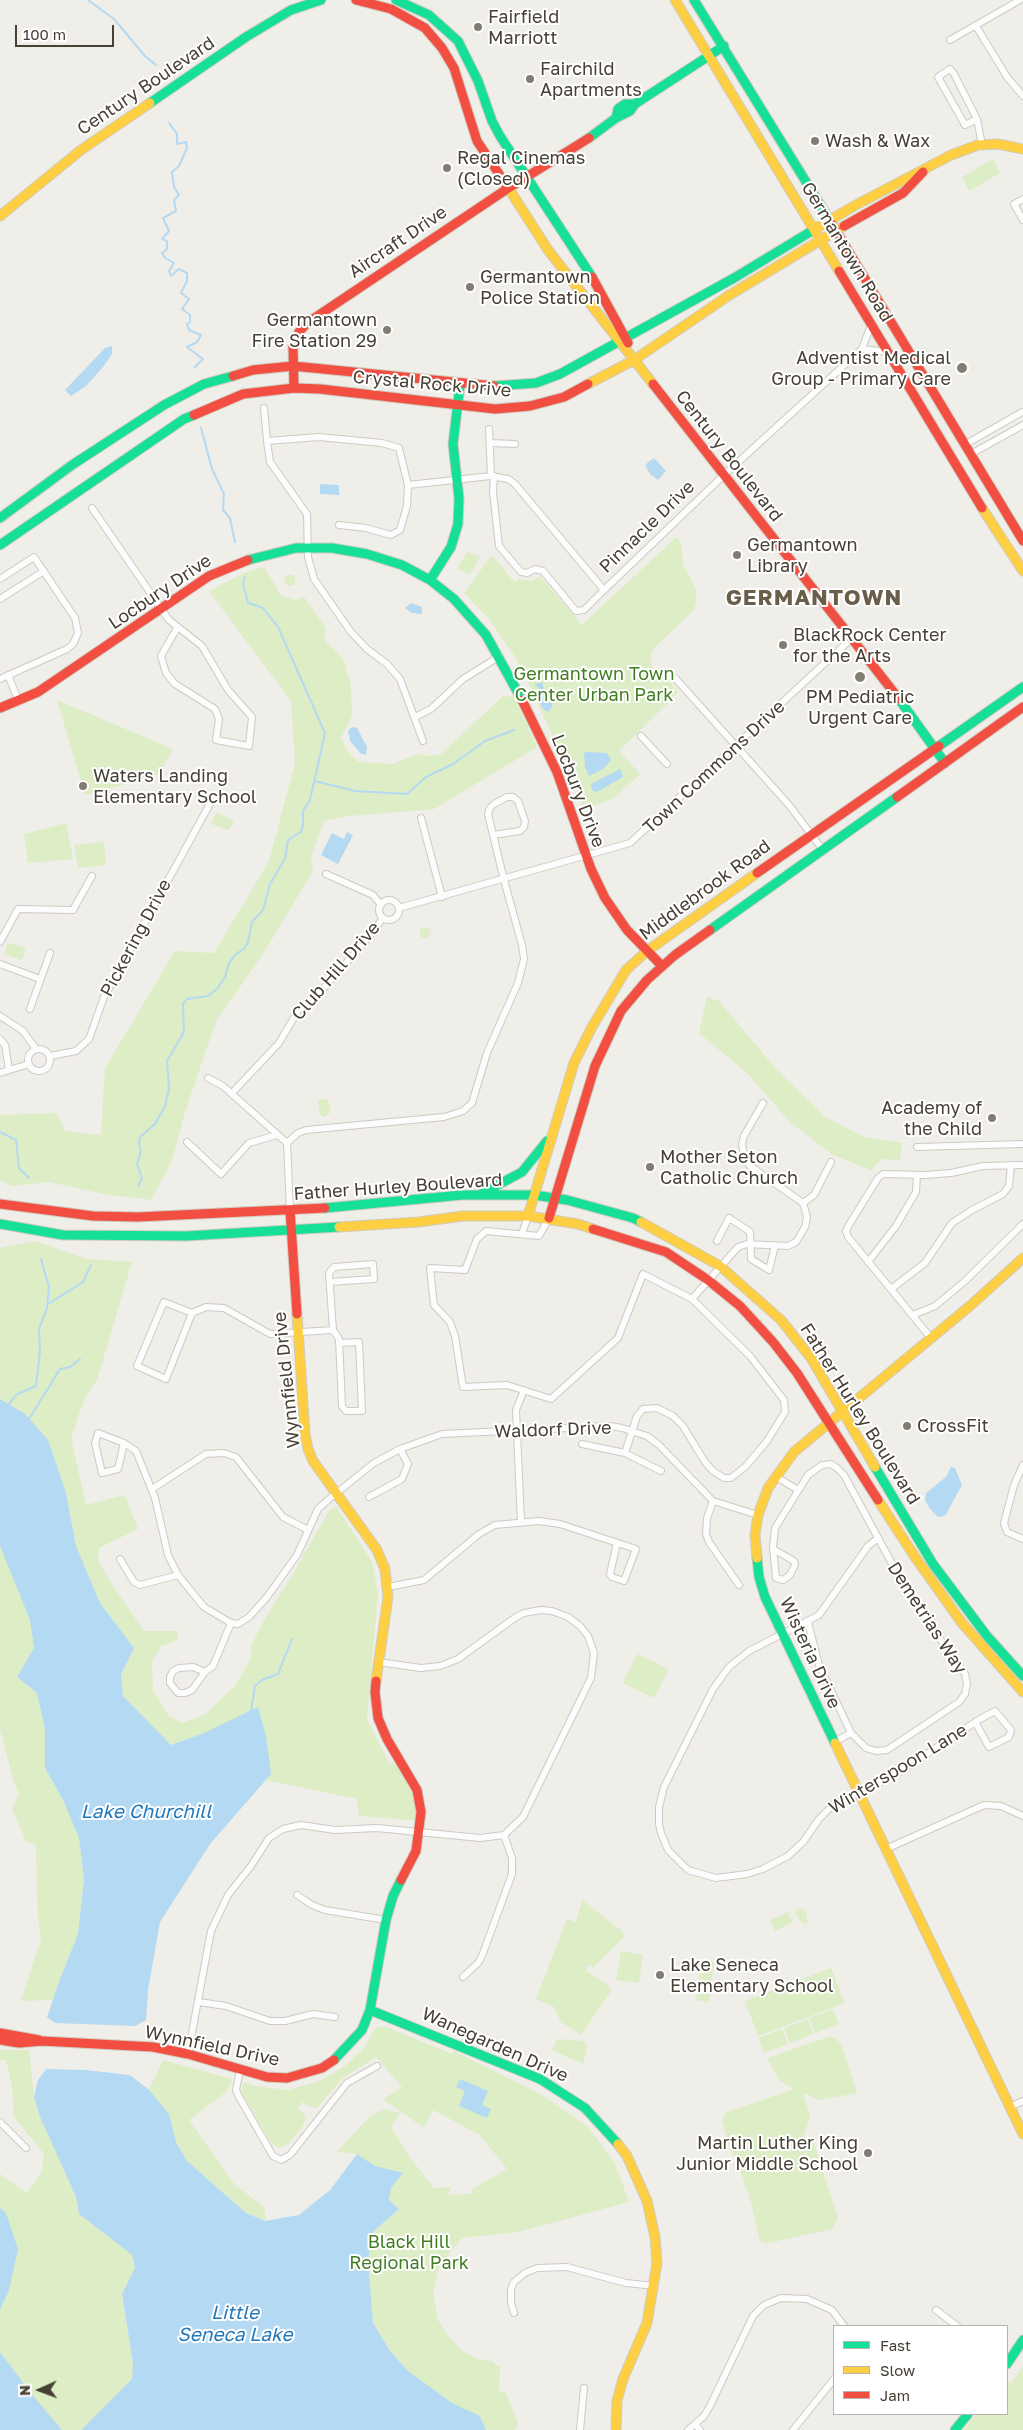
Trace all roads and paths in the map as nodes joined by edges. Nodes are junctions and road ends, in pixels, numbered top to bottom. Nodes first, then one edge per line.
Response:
1 (321, 0) edge
2 (356, 0) edge
3 (396, 0) edge
4 (675, 0) edge
5 (694, 0) edge
6 (1020, 0) edge
7 (976, 26) junction
8 (950, 40) dead end
9 (724, 46) junction
10 (710, 55) junction
11 (1023, 96) edge
12 (977, 119) junction
13 (982, 145) junction
14 (1023, 149) edge
15 (927, 169) junction
16 (526, 177) junction
17 (507, 189) junction
18 (1023, 199) edge
19 (0, 216) edge
20 (830, 220) junction
21 (1023, 220) edge
22 (815, 230) junction
23 (836, 231) junction
24 (821, 239) junction
25 (871, 324) junction
26 (623, 341) junction
27 (862, 349) junction
28 (888, 352) junction
29 (634, 360) junction
30 (293, 366) junction
31 (460, 385) junction
32 (294, 388) junction
33 (456, 406) junction
34 (264, 408) dead end
35 (1022, 412) edge
36 (1023, 425) edge
37 (489, 429) dead end
38 (268, 441) junction
39 (490, 443) junction
40 (515, 444) dead end
41 (966, 444) junction
42 (971, 454) junction
43 (492, 476) junction
44 (724, 476) junction
45 (456, 478) junction
46 (408, 485) junction
47 (92, 508) dead end
48 (0, 518) edge
49 (339, 525) dead end
50 (1023, 540) edge
51 (0, 545) edge
52 (308, 548) junction
53 (44, 571) junction
54 (1023, 571) edge
55 (0, 579) edge
56 (430, 580) junction
57 (604, 590) junction
58 (0, 599) edge
59 (161, 609) junction
60 (177, 628) junction
61 (851, 639) junction
62 (500, 656) junction
63 (8, 675) junction
64 (674, 678) dead end
65 (0, 679) edge
66 (1023, 687) edge
67 (19, 702) junction
68 (1023, 707) edge
69 (0, 708) edge
70 (415, 717) junction
71 (640, 736) dead end
72 (423, 740) dead end
73 (736, 746) junction
74 (934, 748) junction
75 (944, 763) junction
76 (667, 764) dead end
77 (212, 800) dead end
78 (422, 818) dead end
79 (811, 834) junction
80 (493, 835) junction
81 (823, 850) junction
82 (586, 856) junction
83 (326, 874) dead end
84 (92, 876) dead end
85 (504, 880) junction
86 (442, 897) junction
87 (381, 905) junction
88 (399, 908) junction
89 (383, 918) junction
90 (0, 942) edge
91 (647, 952) junction
92 (50, 953) dead end
93 (0, 964) edge
94 (662, 966) junction
95 (40, 979) junction
96 (30, 1009) dead end
97 (0, 1016) edge
98 (0, 1039) edge
99 (36, 1048) junction
100 (50, 1056) junction
101 (29, 1064) junction
102 (9, 1070) junction
103 (0, 1073) edge
104 (208, 1078) dead end
105 (232, 1093) junction
106 (763, 1103) dead end
107 (556, 1128) junction
108 (276, 1135) junction
109 (187, 1142) dead end
110 (287, 1143) junction
111 (1023, 1144) edge
112 (917, 1147) dead end
113 (831, 1162) dead end
114 (1011, 1165) junction
115 (1023, 1165) edge
116 (917, 1176) junction
117 (477, 1195) junction
118 (534, 1195) junction
119 (556, 1198) junction
120 (803, 1203) junction
121 (0, 1204) edge
122 (290, 1210) junction
123 (528, 1216) junction
124 (549, 1218) junction
125 (0, 1224) edge
126 (1023, 1224) edge
127 (291, 1230) junction
128 (522, 1234) junction
129 (717, 1240) dead end
130 (751, 1244) junction
131 (775, 1246) junction
132 (1023, 1258) edge
133 (868, 1262) junction
134 (720, 1266) junction
135 (708, 1280) junction
136 (330, 1282) junction
137 (891, 1289) junction
138 (692, 1299) junction
139 (192, 1313) junction
140 (913, 1315) junction
141 (333, 1330) junction
142 (297, 1332) junction
143 (931, 1338) junction
144 (339, 1343) junction
145 (524, 1390) junction
146 (843, 1411) junction
147 (830, 1422) junction
148 (517, 1430) junction
149 (632, 1431) junction
150 (124, 1443) junction
151 (582, 1444) dead end
152 (400, 1449) junction
153 (625, 1452) junction
154 (1023, 1465) edge
155 (661, 1471) dead end
156 (775, 1476) junction
157 (152, 1489) junction
158 (798, 1490) junction
159 (335, 1493) junction
160 (369, 1497) dead end
161 (713, 1501) junction
162 (758, 1515) junction
163 (521, 1522) junction
164 (308, 1530) junction
165 (877, 1539) junction
166 (1023, 1539) edge
167 (616, 1544) junction
168 (774, 1549) junction
169 (120, 1559) dead end
170 (178, 1575) junction
171 (739, 1585) dead end
172 (388, 1587) junction
173 (808, 1622) junction
174 (231, 1623) junction
175 (782, 1634) junction
176 (378, 1662) junction
177 (205, 1672) junction
178 (1023, 1676) edge
179 (1023, 1692) edge
180 (975, 1722) junction
181 (851, 1733) junction
182 (834, 1742) junction
183 (859, 1793) junction
184 (1023, 1816) edge
185 (419, 1832) junction
186 (504, 1835) junction
187 (886, 1849) junction
188 (297, 1895) dead end
189 (386, 1920) junction
190 (463, 1977) dead end
191 (199, 2002) junction
192 (370, 2010) junction
193 (335, 2017) dead end
194 (0, 2033) edge
195 (0, 2040) edge
196 (42, 2041) junction
197 (188, 2054) junction
198 (377, 2066) dead end
199 (240, 2070) junction
200 (1023, 2101) edge
201 (1010, 2107) junction
202 (0, 2122) edge
203 (1023, 2134) edge
204 (26, 2148) dead end
205 (654, 2286) junction
206 (936, 2310) dead end
207 (514, 2313) dead end
208 (843, 2325) edge
209 (956, 2325) edge
210 (1023, 2340) edge
211 (1008, 2362) edge
212 (833, 2380) edge
213 (584, 2388) dead end
214 (967, 2415) edge
215 (695, 2424) junction
216 (580, 2430) edge
217 (616, 2430) edge
218 (688, 2430) edge
219 (700, 2430) edge
220 (793, 2430) edge
221 (955, 2430) edge

1 - 19 main road, Century Boulevard
2 - 17 main road, Century Boulevard
3 - 16 main road, Century Boulevard
4 - 10 main road, Germantown Road
5 - 9 main road, Germantown Road
6 - 7 street
7 - 8 street
7 - 11 street
9 - 10 main road, Aircraft Drive
9 - 20 main road, Germantown Road
10 - 16 main road, Aircraft Drive
10 - 22 main road, Germantown Road
12 - 12 street
12 - 13 street
13 - 14 main road, Crystal Rock Drive
13 - 15 main road, Crystal Rock Drive
15 - 20 main road, Crystal Rock Drive
15 - 23 main road, Crystal Rock Drive
16 - 17 main road, Aircraft Drive
16 - 26 main road, Century Boulevard
17 - 26 main road, Century Boulevard
17 - 30 main road, Aircraft Drive
18 - 21 street
20 - 22 main road, Crystal Rock Drive
20 - 23 main road, Germantown Road
22 - 24 main road, Germantown Road
22 - 26 main road, Crystal Rock Drive
23 - 24 main road, Crystal Rock Drive
23 - 41 main road, Germantown Road
24 - 25 main road, Germantown Road
24 - 29 main road, Crystal Rock Drive
25 - 27 street, Pinnacle Drive
25 - 28 main road, Germantown Road
26 - 29 main road, Century Boulevard
26 - 31 main road, Crystal Rock Drive
27 - 28 street
27 - 44 street, Pinnacle Drive
28 - 54 main road, Germantown Road
29 - 33 main road, Crystal Rock Drive
29 - 44 main road, Century Boulevard
30 - 31 main road, Crystal Rock Drive
30 - 32 main road, Aircraft Drive
30 - 48 main road, Crystal Rock Drive
31 - 33 main road
32 - 33 main road, Crystal Rock Drive
32 - 51 main road, Crystal Rock Drive
33 - 45 main road
34 - 38 street
35 - 41 street
36 - 42 street
37 - 39 street
38 - 46 street
38 - 52 street
39 - 40 street
39 - 43 street
41 - 42 main road, Germantown Road
42 - 50 main road, Germantown Road
43 - 45 street, Pinnacle Drive
43 - 57 street, Pinnacle Drive
43 - 57 street
44 - 57 street, Pinnacle Drive
44 - 61 main road, Century Boulevard
45 - 46 street, Pinnacle Drive
45 - 56 main road
46 - 49 street
47 - 59 street
52 - 56 main road, Locbury Drive
52 - 59 main road, Locbury Drive
52 - 70 street
53 - 55 street
53 - 58 street
53 - 63 street
56 - 62 main road, Locbury Drive
59 - 60 street
59 - 67 main road, Locbury Drive
60 - 60 street
61 - 73 street, Town Commons Drive
61 - 74 main road, Century Boulevard
62 - 70 street
62 - 82 main road, Locbury Drive
63 - 65 street
63 - 67 street
64 - 73 street
66 - 74 main road, Middlebrook Road
67 - 69 main road, Locbury Drive
68 - 75 main road, Middlebrook Road
70 - 72 street
71 - 76 street
73 - 79 street
73 - 82 street, Town Commons Drive
74 - 75 main road, Century Boulevard
74 - 79 main road, Middlebrook Road
75 - 81 main road, Middlebrook Road
77 - 100 street, Pickering Drive
78 - 86 street
79 - 81 street
79 - 91 main road, Middlebrook Road
80 - 80 street
80 - 85 street
81 - 94 main road, Middlebrook Road
82 - 85 street, Club Hill Drive
82 - 91 main road, Locbury Drive
83 - 87 street
84 - 90 street
85 - 86 street, Club Hill Drive
85 - 110 street
86 - 88 street, Club Hill Drive
87 - 88 street, Club Hill Drive
87 - 89 street, Club Hill Drive
88 - 89 street, Club Hill Drive
89 - 105 street, Club Hill Drive
91 - 94 main road, Locbury Drive
91 - 107 main road, Middlebrook Road
92 - 95 street
93 - 95 street
94 - 119 main road, Middlebrook Road
95 - 96 street
97 - 99 street
98 - 102 street
99 - 100 street
99 - 101 street
100 - 101 street
101 - 102 street
102 - 103 street
104 - 105 street
105 - 108 street
106 - 120 street
107 - 117 main road
107 - 118 main road, Middlebrook Road
108 - 109 street
108 - 110 street
110 - 122 street
111 - 112 street
113 - 120 street
114 - 115 street
114 - 116 street
114 - 137 street
116 - 133 street
116 - 133 street
117 - 118 main road, Father Hurley Boulevard
117 - 122 main road, Father Hurley Boulevard
118 - 119 main road, Father Hurley Boulevard
118 - 123 main road, Middlebrook Road
119 - 124 main road, Middlebrook Road
119 - 134 main road, Father Hurley Boulevard
120 - 131 street
121 - 122 main road, Father Hurley Boulevard
122 - 127 main road, Wynnfield Drive
123 - 124 main road, Father Hurley Boulevard
123 - 127 main road, Father Hurley Boulevard
123 - 128 street
124 - 128 street
124 - 135 main road, Father Hurley Boulevard
125 - 127 main road, Father Hurley Boulevard
126 - 140 street
127 - 142 main road, Wynnfield Drive
128 - 145 street
129 - 130 street
130 - 131 street
130 - 131 street
130 - 134 street
132 - 143 main road, Wisteria Drive
133 - 137 street
134 - 135 street
134 - 146 main road, Father Hurley Boulevard
135 - 138 street
135 - 147 main road, Father Hurley Boulevard
136 - 136 street
136 - 141 street
137 - 140 street
138 - 145 street
138 - 149 street
139 - 139 street
139 - 142 street
140 - 143 street
141 - 142 street
141 - 144 street
142 - 159 main road, Wynnfield Drive
143 - 146 main road, Wisteria Drive
144 - 144 street
145 - 148 street
146 - 147 main road, Wisteria Drive
146 - 178 main road, Father Hurley Boulevard
147 - 156 main road, Wisteria Drive
147 - 179 main road, Father Hurley Boulevard
148 - 149 street, Waldorf Drive
148 - 152 street, Waldorf Drive
148 - 163 street
149 - 153 street
149 - 161 street, Waldorf Drive
150 - 150 street
150 - 157 street
151 - 153 street
152 - 159 street, Waldorf Drive
152 - 160 street
153 - 155 street
154 - 166 street
156 - 158 street
156 - 162 main road, Wisteria Drive
157 - 164 street
157 - 170 street
158 - 165 street, Demetrias Way
158 - 168 street, Demetrias Way
159 - 164 street, Waldorf Drive
159 - 172 main road, Wynnfield Drive
161 - 162 street, Waldorf Drive
161 - 171 street
162 - 175 main road, Wisteria Drive
163 - 167 street
163 - 172 street
164 - 174 street, Waldorf Drive
165 - 173 street, Winterspoon Lane
165 - 181 street, Demetrias Way
167 - 167 street
168 - 168 street, Demetrias Way
169 - 170 street
170 - 174 street
172 - 176 main road, Wynnfield Drive
173 - 175 street, Winterspoon Lane
173 - 181 street, Demetrias Way
174 - 177 street
175 - 182 main road, Wisteria Drive
175 - 183 street, Winterspoon Lane
176 - 185 main road, Wynnfield Drive
176 - 186 street
177 - 177 street
180 - 180 street, Winterspoon Lane
180 - 183 street, Winterspoon Lane
181 - 182 street
182 - 183 main road, Wisteria Drive
183 - 187 main road, Wisteria Drive
184 - 187 street
185 - 186 street
185 - 189 main road, Wynnfield Drive
185 - 191 street
186 - 190 street
187 - 201 main road, Wisteria Drive
188 - 189 street
189 - 192 main road, Wynnfield Drive
191 - 193 street
191 - 197 street
192 - 199 main road, Wynnfield Drive
192 - 205 main road, Wanegarden Drive
194 - 196 main road, Wynnfield Drive
195 - 196 main road, Wynnfield Drive
196 - 197 main road, Wynnfield Drive
197 - 199 main road, Wynnfield Drive
198 - 199 street
200 - 201 street
201 - 203 main road, Wisteria Drive
202 - 204 street
205 - 207 street
205 - 217 main road, Wanegarden Drive
206 - 209 street
208 - 215 street
210 - 211 main road
212 - 220 street
213 - 216 street
214 - 221 main road
215 - 218 street
215 - 219 street

